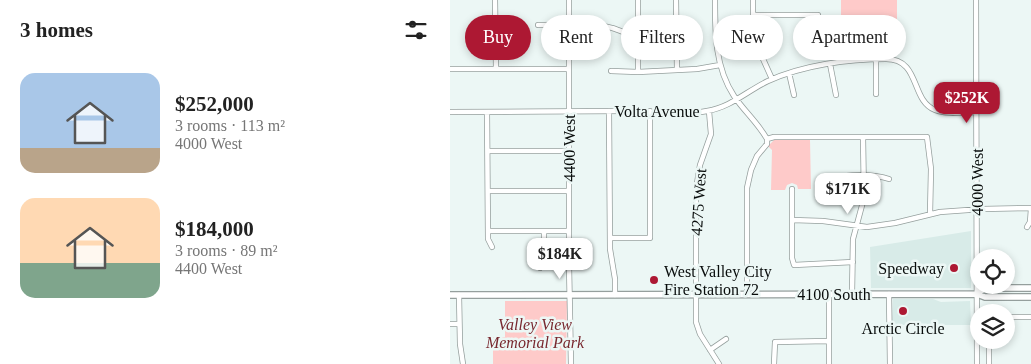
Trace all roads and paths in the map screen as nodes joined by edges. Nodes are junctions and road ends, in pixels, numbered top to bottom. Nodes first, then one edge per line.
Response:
1 (495, 0) edge
2 (568, 0) edge
3 (638, 0) edge
4 (676, 0) edge
5 (715, 0) edge
6 (753, 0) edge
7 (976, 0) edge
8 (495, 15) edge
9 (569, 15) edge
10 (638, 15) edge
11 (753, 15) edge
12 (538, 25) dead end
13 (541, 25) edge
14 (496, 60) edge
15 (569, 60) edge
16 (638, 60) edge
17 (763, 60) edge
18 (851, 60) edge
19 (876, 60) edge
20 (896, 60) edge
21 (830, 64) junction
22 (720, 65) junction
23 (450, 69) edge
24 (496, 69) junction
25 (569, 69) junction
26 (677, 70) junction
27 (611, 71) dead end
28 (638, 72) junction
29 (789, 73) junction
30 (772, 79) junction
31 (876, 94) dead end
32 (794, 95) dead end
33 (836, 95) dead end
34 (737, 100) junction
35 (569, 111) junction
36 (610, 111) junction
37 (650, 111) junction
38 (709, 111) junction
39 (450, 112) edge
40 (487, 112) junction
41 (976, 112) junction
42 (864, 137) junction
43 (767, 139) junction
44 (488, 151) junction
45 (569, 151) junction
46 (864, 176) junction
47 (832, 179) dead end
48 (889, 179) dead end
49 (792, 189) dead end
50 (488, 191) junction
51 (569, 191) junction
52 (1031, 209) edge
53 (977, 210) junction
54 (930, 214) junction
55 (792, 220) junction
56 (856, 226) junction
57 (1027, 227) dead end
58 (488, 231) junction
59 (544, 231) junction
60 (569, 231) junction
61 (610, 238) junction
62 (492, 247) dead end
63 (977, 249) edge
64 (853, 262) junction
65 (540, 268) dead end
66 (1015, 288) edge
67 (1031, 288) edge
68 (747, 294) junction
69 (829, 294) junction
70 (852, 294) junction
71 (890, 294) junction
72 (970, 294) edge
73 (977, 294) joint
74 (450, 295) edge
75 (459, 295) junction
76 (570, 295) junction
77 (616, 295) junction
78 (696, 295) junction
79 (1031, 296) edge
80 (1015, 317) edge
81 (1031, 317) edge
82 (450, 324) edge
83 (459, 324) junction
84 (726, 339) dead end
85 (829, 341) junction
86 (989, 349) edge
87 (710, 350) junction
88 (988, 362) edge
89 (977, 363) edge
90 (463, 364) edge
91 (572, 364) edge
92 (719, 364) edge
93 (774, 364) edge
94 (829, 364) edge
95 (890, 364) edge

1 - 8 street
2 - 9 street, 4400 West
3 - 10 street
4 - 26 street
5 - 22 street
6 - 11 street
7 - 41 street, 4000 West
12 - 13 street
14 - 24 street
15 - 25 street, 4400 West
16 - 28 street
17 - 30 street
18 - 21 street, Volta Avenue
19 - 31 street
20 - 41 street, Volta Avenue
21 - 29 street, Volta Avenue
21 - 33 street
22 - 26 street
22 - 34 street
23 - 24 street
24 - 25 street
25 - 35 street, 4400 West
26 - 28 street
27 - 28 street
29 - 30 street, Volta Avenue
29 - 32 street
30 - 34 street, Volta Avenue
34 - 38 street, Volta Avenue
34 - 43 street
35 - 36 street, Volta Avenue
35 - 40 street, Volta Avenue
35 - 45 street, 4400 West
36 - 37 street, Volta Avenue
36 - 61 street
37 - 38 street, Volta Avenue
37 - 61 street
38 - 78 street, 4275 West
39 - 40 street, Volta Avenue
40 - 44 street
41 - 53 street, 4000 West
42 - 43 street
42 - 46 street
42 - 54 street
43 - 68 street
44 - 45 street
44 - 50 street
45 - 51 street, 4400 West
46 - 47 street
46 - 48 street
46 - 56 street
49 - 55 street
50 - 51 street
50 - 58 street
51 - 60 street, 4400 West
52 - 53 street
52 - 57 street
53 - 54 street
53 - 63 street, 4000 West
54 - 56 street
55 - 56 street
55 - 64 street
56 - 64 street
58 - 59 street
58 - 62 street
59 - 60 street
59 - 65 street
60 - 76 street, 4400 West
61 - 77 street
64 - 70 street
66 - 67 main road, 4100 South
68 - 69 main road, 4100 South
68 - 78 main road, 4100 South
69 - 70 main road, 4100 South
69 - 85 street
70 - 71 main road, 4100 South
71 - 72 main road, 4100 South
71 - 95 street
73 - 79 main road, 4100 South
73 - 89 street, 4000 West
74 - 75 main road, 4100 South
75 - 76 main road, 4100 South
75 - 83 street
76 - 77 main road, 4100 South
76 - 91 street, 4400 West
77 - 78 main road, 4100 South
78 - 87 street, 4275 West
80 - 81 street
82 - 83 street
83 - 90 street
84 - 87 street
85 - 93 street
85 - 94 street
86 - 88 street
87 - 92 street, 4275 West
88 - 89 street

